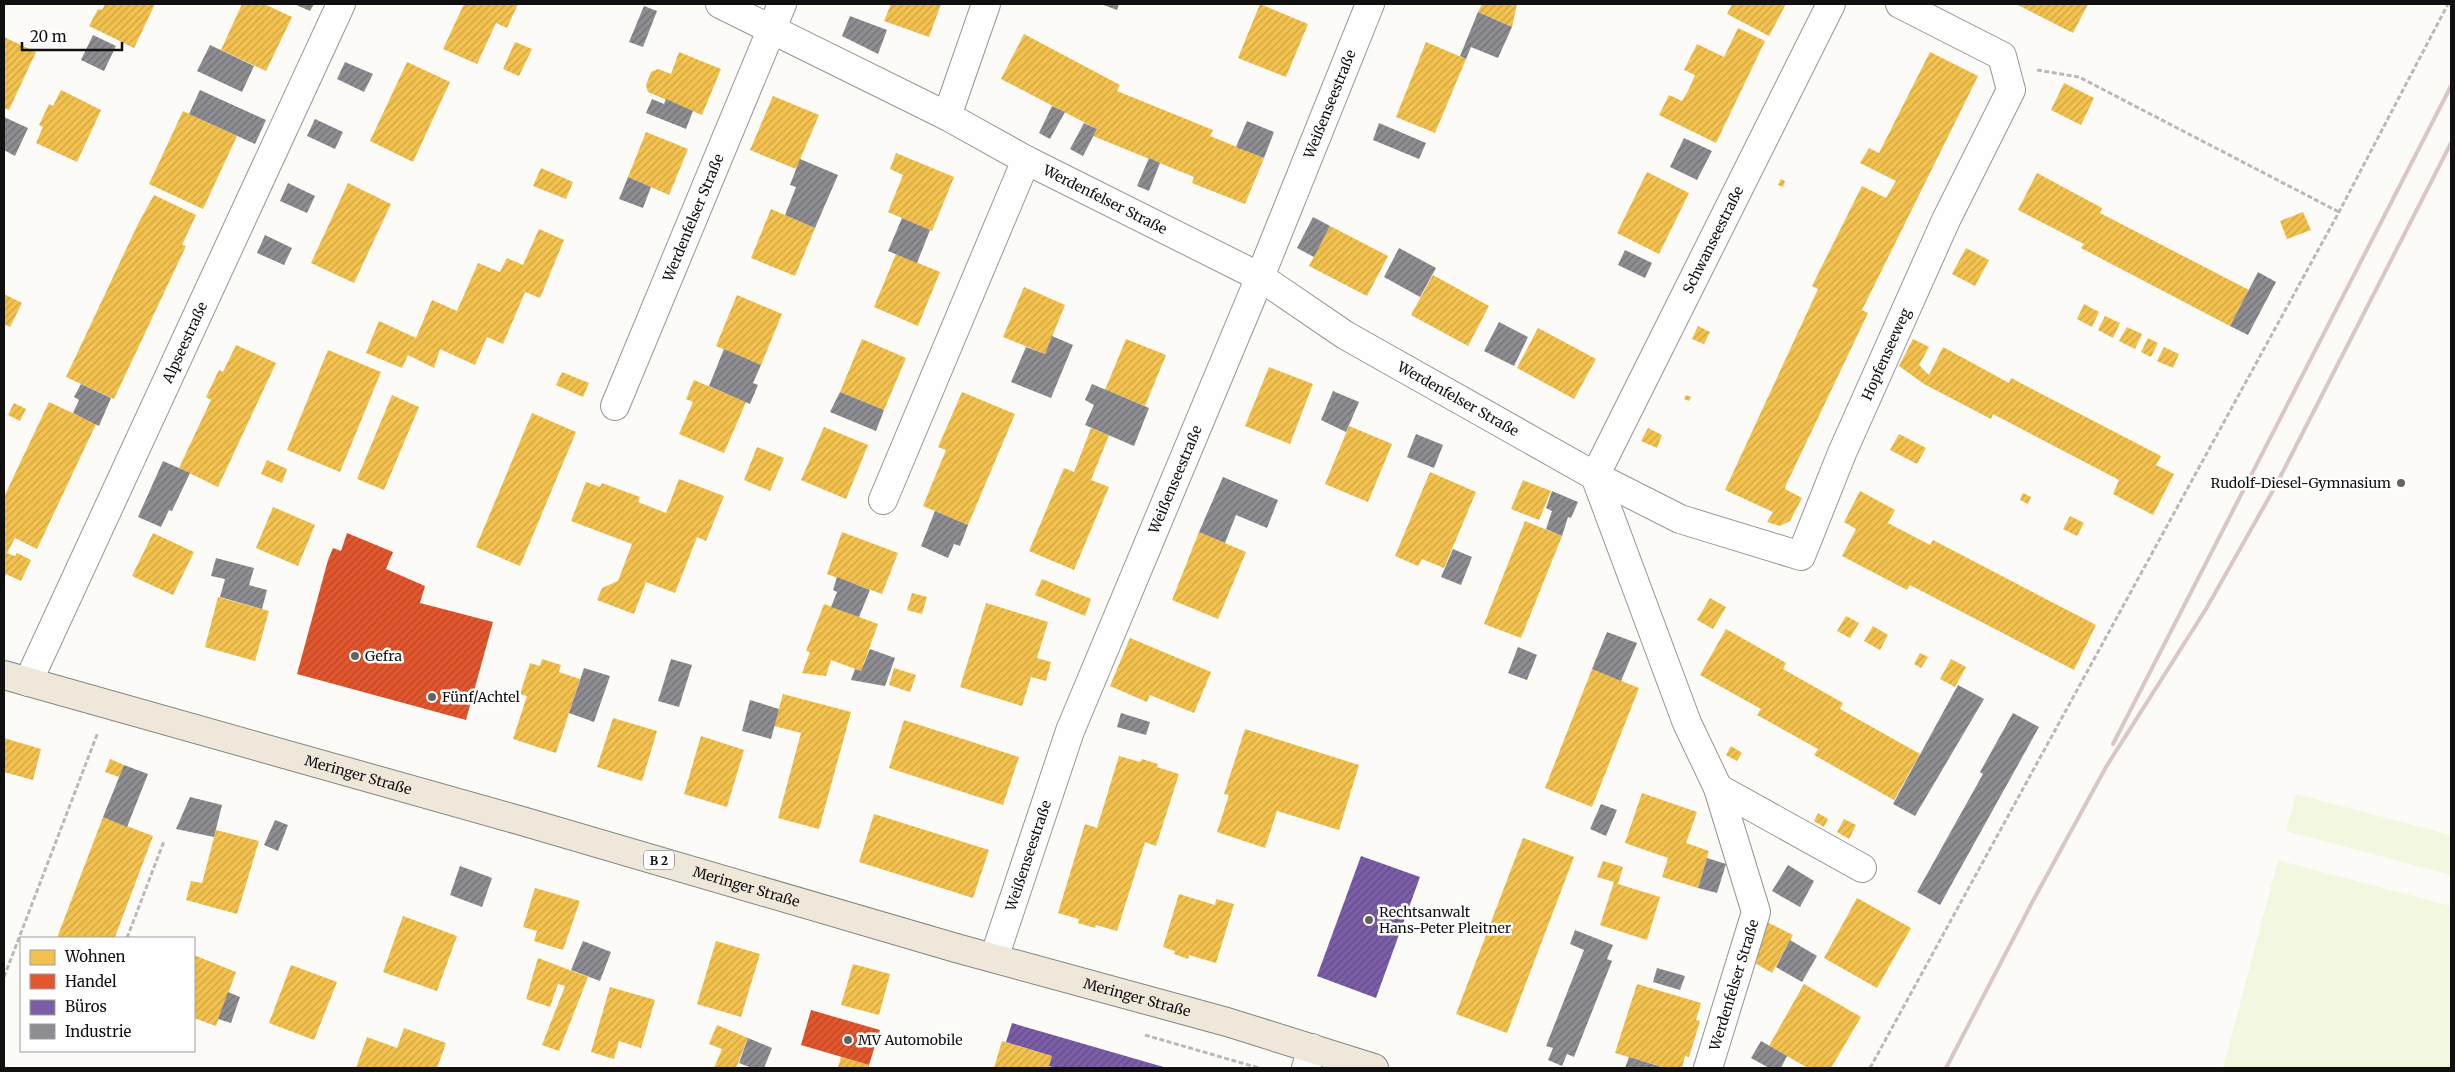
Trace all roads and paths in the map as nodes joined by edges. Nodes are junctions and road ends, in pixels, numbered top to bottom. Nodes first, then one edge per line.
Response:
1 (341, 4) edge
2 (720, 4) edge
3 (782, 4) edge
4 (986, 4) edge
5 (1370, 4) edge
6 (1831, 4) edge
7 (1900, 4) edge
8 (2448, 4) edge
9 (772, 31) junction
10 (2002, 56) junction
11 (947, 116) junction
12 (1026, 160) junction
13 (2339, 212) junction
14 (1260, 277) junction
15 (615, 406) dead end
16 (1595, 476) junction
17 (883, 500) dead end
18 (16, 678) edge
19 (108, 705) junction
20 (1718, 788) junction
21 (164, 842) dead end
22 (1862, 868) dead end
23 (126, 937) edge
24 (994, 958) junction
25 (4, 977) edge
26 (1309, 1058) edge
27 (1374, 1068) edge
28 (1708, 1068) edge
29 (1870, 1068) edge

1 - 18 street, Alpseestraße
2 - 9 street, Werdenfelser Straße
3 - 9 street, Werdenfelser Straße
4 - 11 street
5 - 14 street, Weißenseestraße
6 - 16 street, Schwanseestraße
7 - 10 street
8 - 13 path
9 - 11 street, Werdenfelser Straße
9 - 15 street, Werdenfelser Straße
10 - 13 path
10 - 16 street, Hopfenseeweg
11 - 12 street, Werdenfelser Straße
12 - 14 street, Werdenfelser Straße
12 - 17 street, Werdenfelser Straße
13 - 29 path
14 - 16 street, Werdenfelser Straße
14 - 24 street, Weißenseestraße
16 - 20 street, Werdenfelser Straße
18 - 19 main road, Meringer Straße / B 2
19 - 24 main road, Meringer Straße / B 2
19 - 25 path
20 - 22 street
20 - 28 street, Werdenfelser Straße
21 - 23 path
24 - 26 main road, Meringer Straße / B 2
26 - 27 main road, Meringer Straße / B 2

